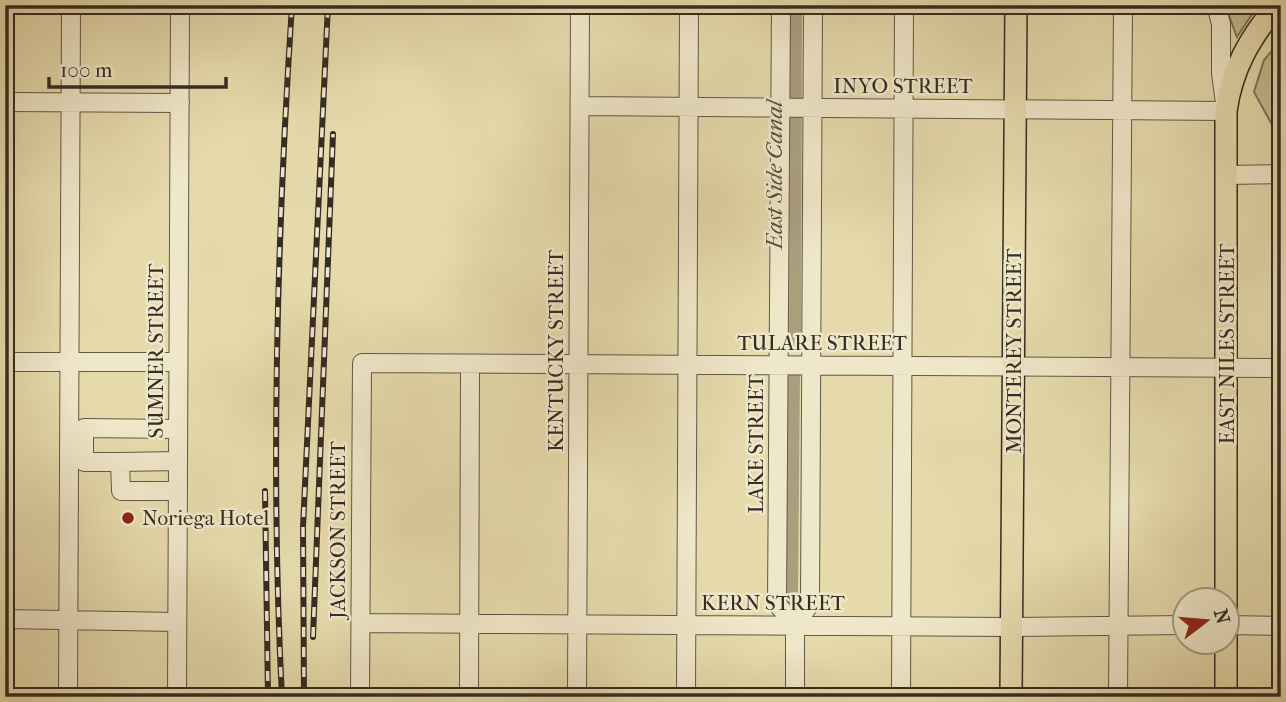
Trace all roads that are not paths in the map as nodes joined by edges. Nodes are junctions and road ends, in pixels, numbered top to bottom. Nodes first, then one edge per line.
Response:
1 (71, 5) edge
2 (180, 5) edge
3 (580, 5) edge
4 (689, 5) edge
5 (781, 5) edge
6 (813, 5) edge
7 (904, 5) edge
8 (1016, 5) edge
9 (1123, 5) edge
10 (1216, 5) edge
11 (1278, 5) edge
12 (5, 103) edge
13 (71, 103) junction
14 (180, 103) junction
15 (580, 106) junction
16 (688, 107) junction
17 (780, 108) junction
18 (813, 108) junction
19 (904, 109) junction
20 (1016, 110) junction
21 (1121, 111) junction
22 (1226, 111) junction
23 (1281, 174) edge
24 (1226, 175) junction
25 (5, 362) edge
26 (70, 362) junction
27 (178, 362) junction
28 (362, 363) joint
29 (470, 364) junction
30 (578, 365) junction
31 (685, 365) junction
32 (779, 366) junction
33 (811, 366) junction
34 (903, 366) junction
35 (1014, 367) junction
36 (1119, 367) junction
37 (1228, 368) junction
38 (1281, 368) edge
39 (178, 429) junction
40 (178, 461) junction
41 (120, 462) junction
42 (178, 491) junction
43 (1227, 586) edge
44 (5, 619) edge
45 (67, 619) junction
46 (177, 622) junction
47 (361, 623) junction
48 (469, 624) junction
49 (577, 624) junction
50 (1119, 624) junction
51 (686, 625) junction
52 (795, 625) junction
53 (1170, 625) edge
54 (1240, 625) edge
55 (901, 626) junction
56 (1012, 626) junction
57 (1281, 626) edge
58 (1227, 656) edge
59 (68, 697) edge
60 (177, 697) edge
61 (360, 697) edge
62 (469, 697) edge
63 (577, 697) edge
64 (686, 697) edge
65 (795, 697) edge
66 (901, 697) edge
67 (1012, 697) edge
68 (1118, 697) edge
69 (1226, 697) edge

1 - 13 street
2 - 14 street, SUMNER STREET
3 - 15 street, KENTUCKY STREET
4 - 16 street
5 - 17 street, LAKE STREET
6 - 18 street
7 - 19 street
8 - 20 main road, MONTEREY STREET
9 - 21 street
10 - 22 street
11 - 22 main road, EAST NILES STREET
12 - 13 street
13 - 14 street
13 - 26 street
14 - 27 street, SUMNER STREET
15 - 16 street, INYO STREET
15 - 30 street, KENTUCKY STREET
16 - 17 street, INYO STREET
16 - 31 street
17 - 18 street, INYO STREET
17 - 32 street, LAKE STREET
18 - 19 street, INYO STREET
18 - 33 street
19 - 20 street, INYO STREET
19 - 34 street
20 - 21 street, INYO STREET
20 - 35 main road, MONTEREY STREET
21 - 22 street, INYO STREET
21 - 36 street
22 - 24 main road, EAST NILES STREET
23 - 24 street
24 - 37 main road, EAST NILES STREET
25 - 26 street
26 - 27 street
26 - 45 street
27 - 39 street, SUMNER STREET
28 - 29 street, TULARE STREET
28 - 47 street, JACKSON STREET
29 - 30 street, TULARE STREET
29 - 48 street
30 - 31 street, TULARE STREET
30 - 49 street, KENTUCKY STREET
31 - 32 street, TULARE STREET
31 - 51 street
32 - 33 street, TULARE STREET
32 - 52 street, LAKE STREET
33 - 34 street, TULARE STREET
33 - 52 street
34 - 35 street, TULARE STREET
34 - 55 street
35 - 36 street, TULARE STREET
35 - 56 main road, MONTEREY STREET
36 - 37 street, TULARE STREET
36 - 50 street
37 - 38 street, TULARE STREET
37 - 43 main road, EAST NILES STREET
39 - 40 street, SUMNER STREET
39 - 41 street
40 - 41 street
40 - 42 street, SUMNER STREET
41 - 42 street
42 - 46 street, SUMNER STREET
44 - 45 street
45 - 46 street
45 - 59 street
46 - 60 street, SUMNER STREET
47 - 48 street, KERN STREET
47 - 61 street, JACKSON STREET
48 - 49 street, KERN STREET
48 - 62 street
49 - 51 street, KERN STREET
49 - 63 street, KENTUCKY STREET
50 - 53 street, KERN STREET
50 - 56 street, KERN STREET
50 - 68 street
51 - 52 street, KERN STREET
51 - 64 street
52 - 55 street, KERN STREET
52 - 65 street
54 - 57 street
55 - 56 street, KERN STREET
55 - 66 street
56 - 67 main road, MONTEREY STREET
58 - 69 main road, EAST NILES STREET

